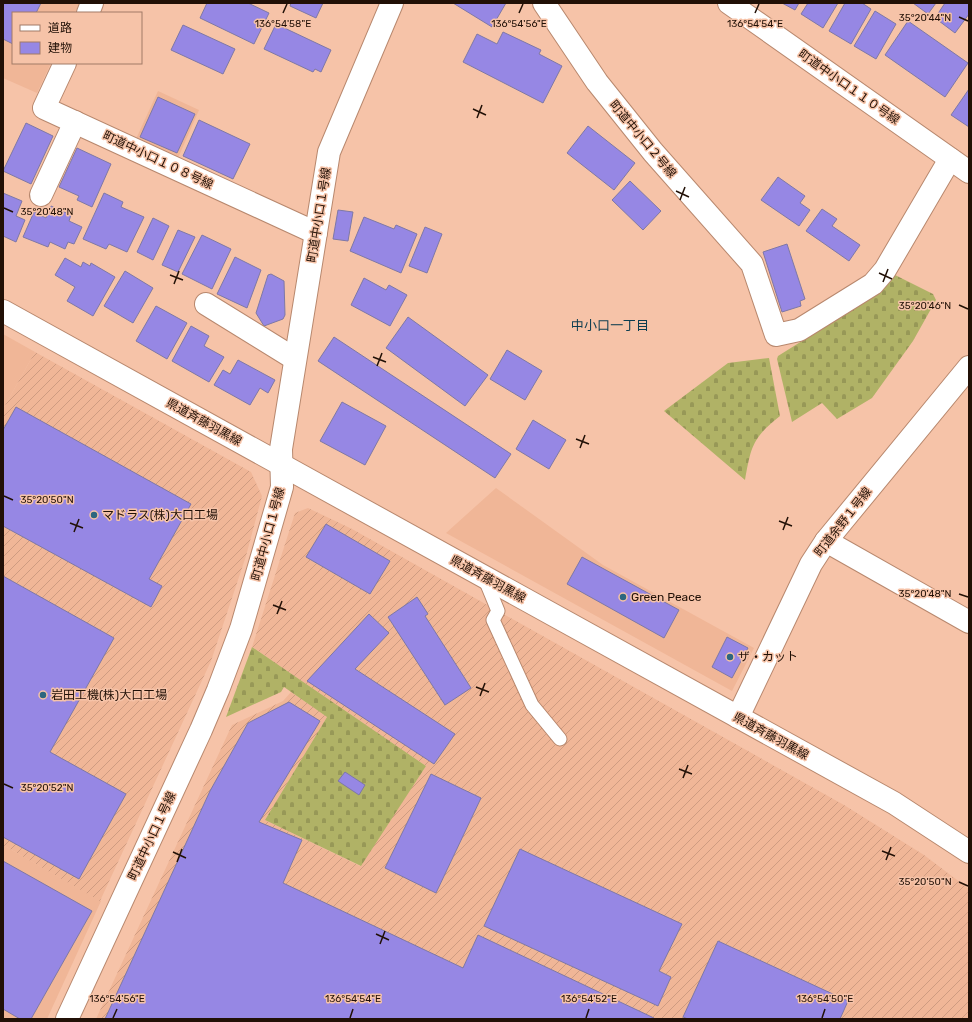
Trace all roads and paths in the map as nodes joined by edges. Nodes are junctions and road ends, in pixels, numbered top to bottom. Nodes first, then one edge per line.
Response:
1 (392, 3) edge
2 (544, 3) edge
3 (729, 3) edge
4 (65, 64) edge
5 (75, 122) junction
6 (950, 159) junction
7 (969, 172) edge
8 (41, 195) dead end
9 (316, 233) junction
10 (206, 304) dead end
11 (3, 311) edge
12 (295, 359) junction
13 (967, 376) edge
14 (281, 464) junction
15 (826, 541) junction
16 (484, 577) junction
17 (969, 622) edge
18 (738, 717) junction
19 (560, 739) dead end
20 (969, 852) edge
21 (67, 1019) edge

1 - 9 street, 町道中小口１号線
2 - 6 street, 町道中小口２号線
3 - 6 street, 町道中小口１１０号線
4 - 5 street, 町道中小口１０８号線
5 - 8 street
5 - 9 street, 町道中小口１０８号線
6 - 7 street, 町道中小口１１０号線
9 - 12 street, 町道中小口１号線
10 - 12 street
11 - 14 street, 県道斉藤羽黒線
12 - 14 street, 町道中小口１号線
13 - 15 street, 町道余野１号線
14 - 16 street, 県道斉藤羽黒線
14 - 21 street, 町道中小口１号線
15 - 17 street
15 - 18 street, 町道余野１号線
16 - 18 street, 県道斉藤羽黒線
16 - 19 lane
18 - 20 street, 県道斉藤羽黒線

